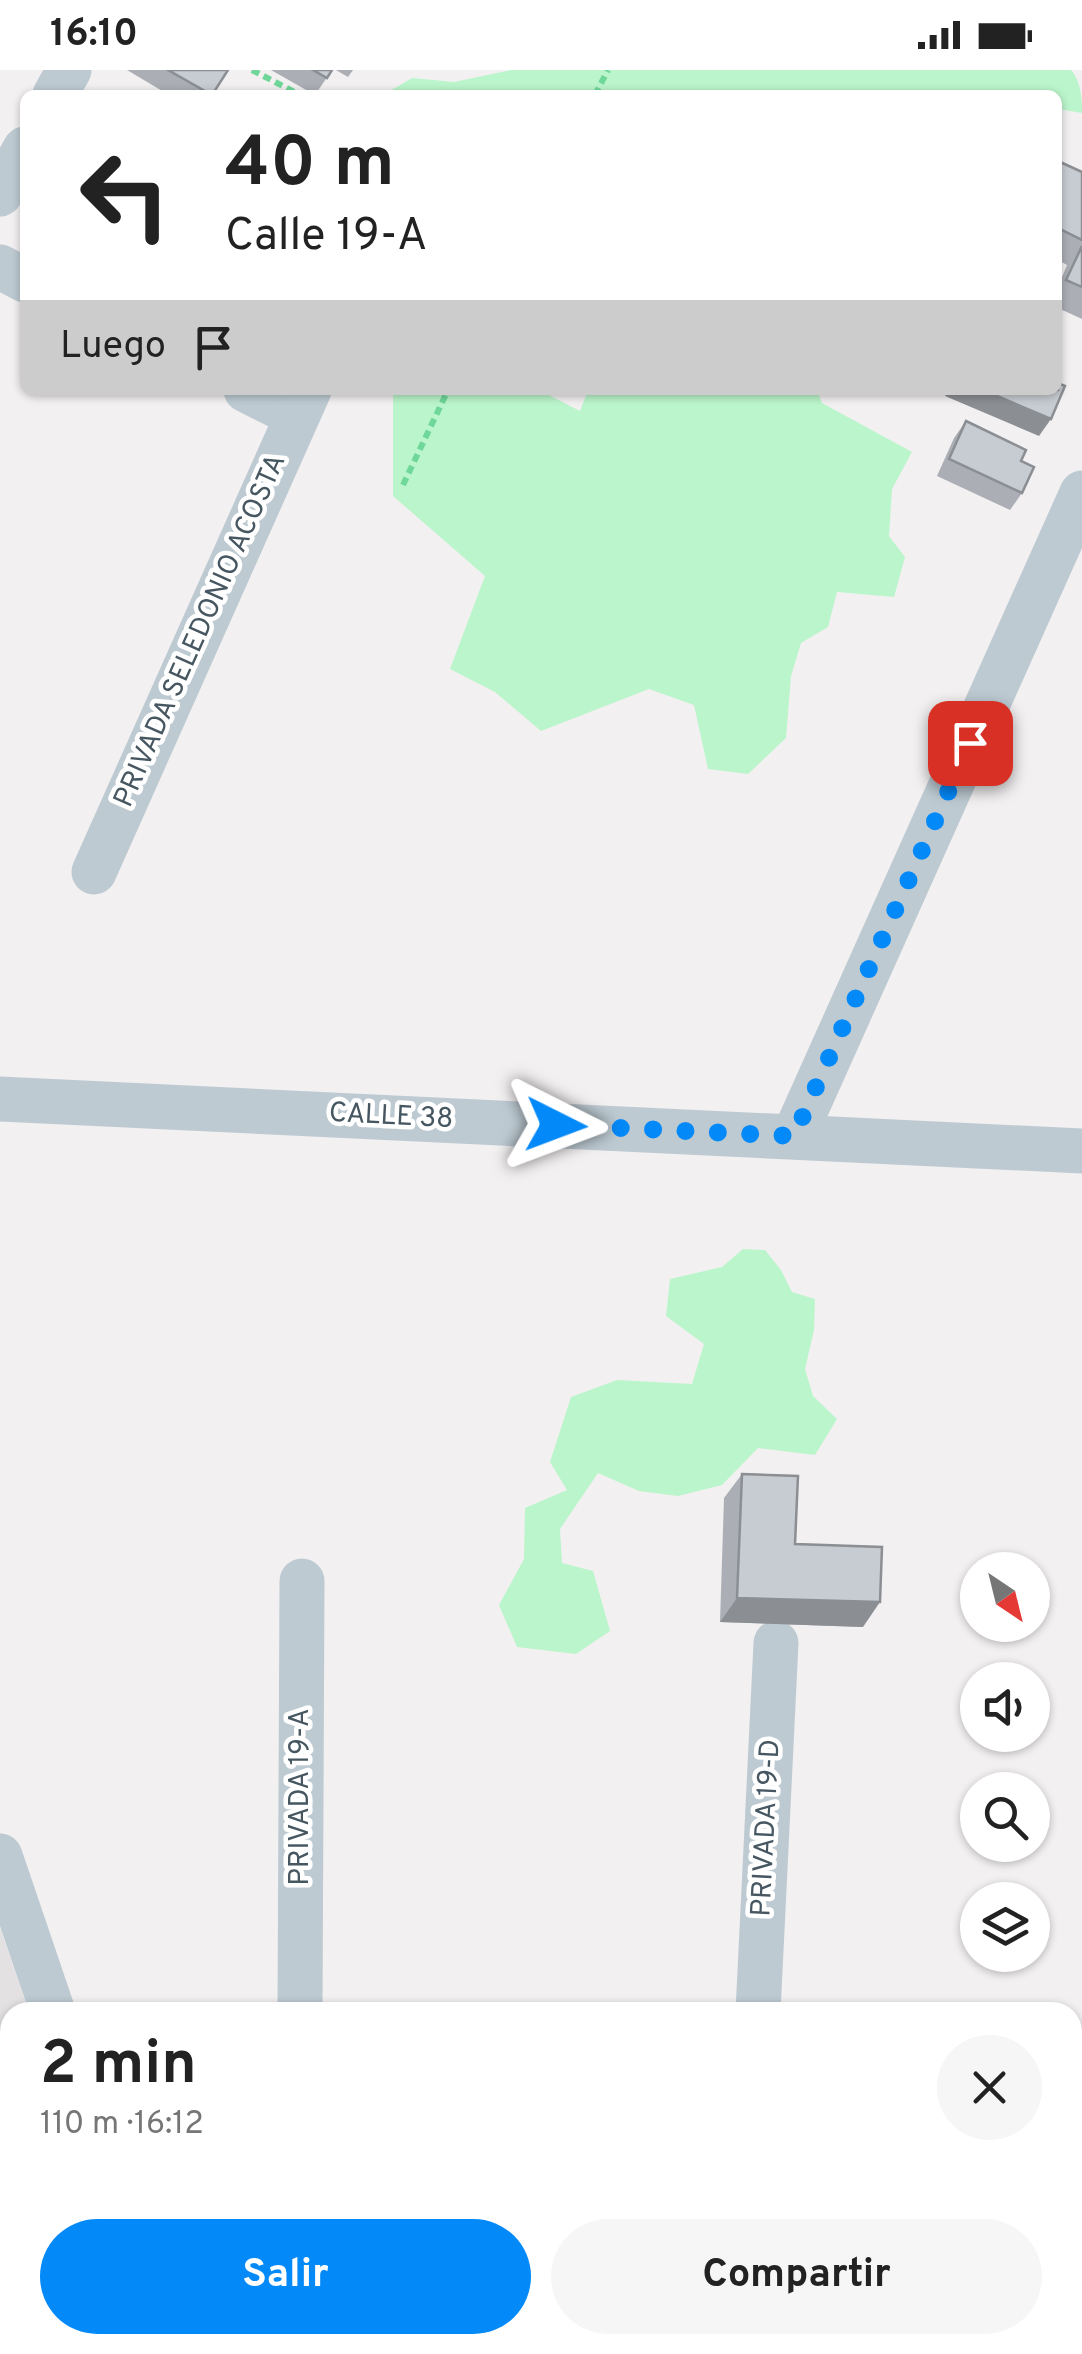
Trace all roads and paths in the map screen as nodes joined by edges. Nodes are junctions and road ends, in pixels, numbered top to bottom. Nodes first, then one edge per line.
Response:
1 (252, 70) edge
2 (290, 90) edge
3 (20, 158) edge
4 (0, 194) edge
5 (269, 395) edge
6 (446, 395) edge
7 (302, 402) edge
8 (403, 485) dead end
9 (1082, 494) edge
10 (94, 872) dead end
11 (0, 1099) edge
12 (794, 1136) junction
13 (1082, 1151) edge
14 (302, 1581) dead end
15 (776, 1643) dead end
16 (0, 1856) edge
17 (50, 2002) edge
18 (300, 2002) edge
19 (758, 2002) edge

1 - 2 path
3 - 4 street
5 - 7 street
6 - 8 path
7 - 10 street, PRIVADA SELEDONIO ACOSTA
9 - 12 street
11 - 12 street, CALLE 38
12 - 13 street, CALLE 38
14 - 18 street, PRIVADA 19-A
15 - 19 street, PRIVADA 19-D
16 - 17 street

